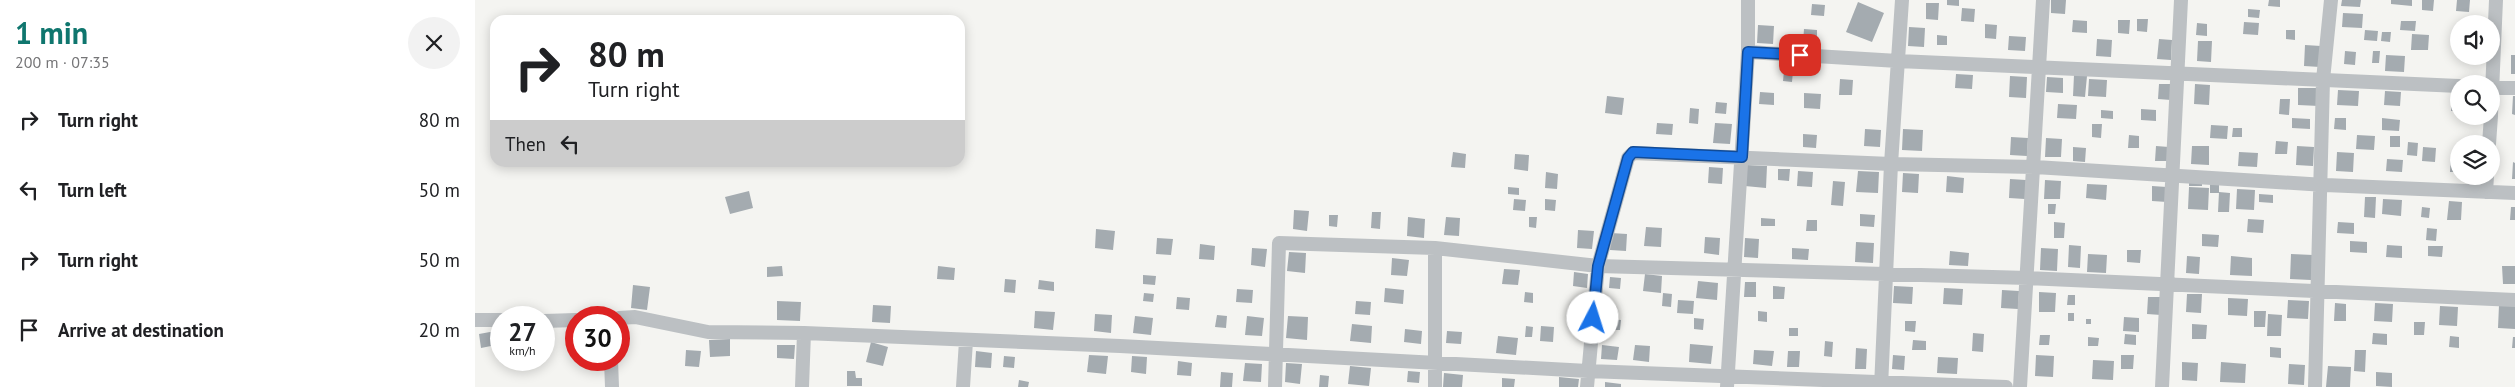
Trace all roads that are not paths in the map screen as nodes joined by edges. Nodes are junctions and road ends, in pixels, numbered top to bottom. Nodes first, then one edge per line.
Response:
1 (1748, 0) edge
2 (1902, 0) edge
3 (2043, 0) edge
4 (2181, 0) edge
5 (2331, 0) edge
6 (2497, 0) edge
7 (1748, 52) junction
8 (1898, 62) junction
9 (2040, 67) junction
10 (2177, 73) junction
11 (2493, 75) edge
12 (2323, 80) junction
13 (2450, 86) edge
14 (2500, 88) edge
15 (2515, 88) edge
16 (1742, 157) junction
17 (1891, 164) junction
18 (2035, 167) junction
19 (2171, 174) junction
20 (2320, 184) junction
21 (2486, 185) edge
22 (2486, 192) junction
23 (2515, 193) edge
24 (1435, 248) junction
25 (1598, 266) junction
26 (1735, 271) junction
27 (1885, 274) junction
28 (2028, 278) junction
29 (2167, 284) junction
30 (2316, 291) junction
31 (2515, 300) edge
32 (630, 317) edge
33 (475, 320) edge
34 (490, 320) edge
35 (804, 333) junction
36 (966, 341) junction
37 (1276, 355) junction
38 (1435, 362) junction
39 (611, 371) edge
40 (1588, 371) junction
41 (1727, 382) edge
42 (1881, 385) edge
43 (612, 387) edge
44 (802, 387) edge
45 (963, 387) edge
46 (1275, 387) edge
47 (1435, 387) edge
48 (1587, 387) edge
49 (2006, 387) edge
50 (2020, 387) edge
51 (2162, 387) edge
52 (2315, 387) edge

1 - 7 street
2 - 8 street
3 - 9 street
4 - 10 street
5 - 12 street
6 - 11 street
7 - 8 street
7 - 16 street
8 - 9 street
8 - 17 street
9 - 10 street
9 - 18 street
10 - 12 street
10 - 19 street
12 - 13 street
12 - 20 street
14 - 15 street
16 - 17 street
16 - 25 street
16 - 26 street
17 - 18 street
17 - 27 street
18 - 19 street
18 - 28 street
19 - 20 street
19 - 29 street
20 - 22 street
20 - 30 street
21 - 22 street
22 - 23 street
24 - 25 street
24 - 37 street
24 - 38 street
25 - 26 street
25 - 40 street
26 - 27 street
26 - 41 street
27 - 28 street
27 - 42 street
28 - 29 street
28 - 50 street
29 - 30 street
29 - 51 street
30 - 31 street
30 - 52 street
32 - 35 street
33 - 34 street
35 - 36 street
35 - 44 street
36 - 37 street
36 - 45 street
37 - 38 street
37 - 46 street
38 - 40 street
38 - 47 street
39 - 43 street
40 - 41 street
40 - 48 street
41 - 42 street
42 - 49 street

